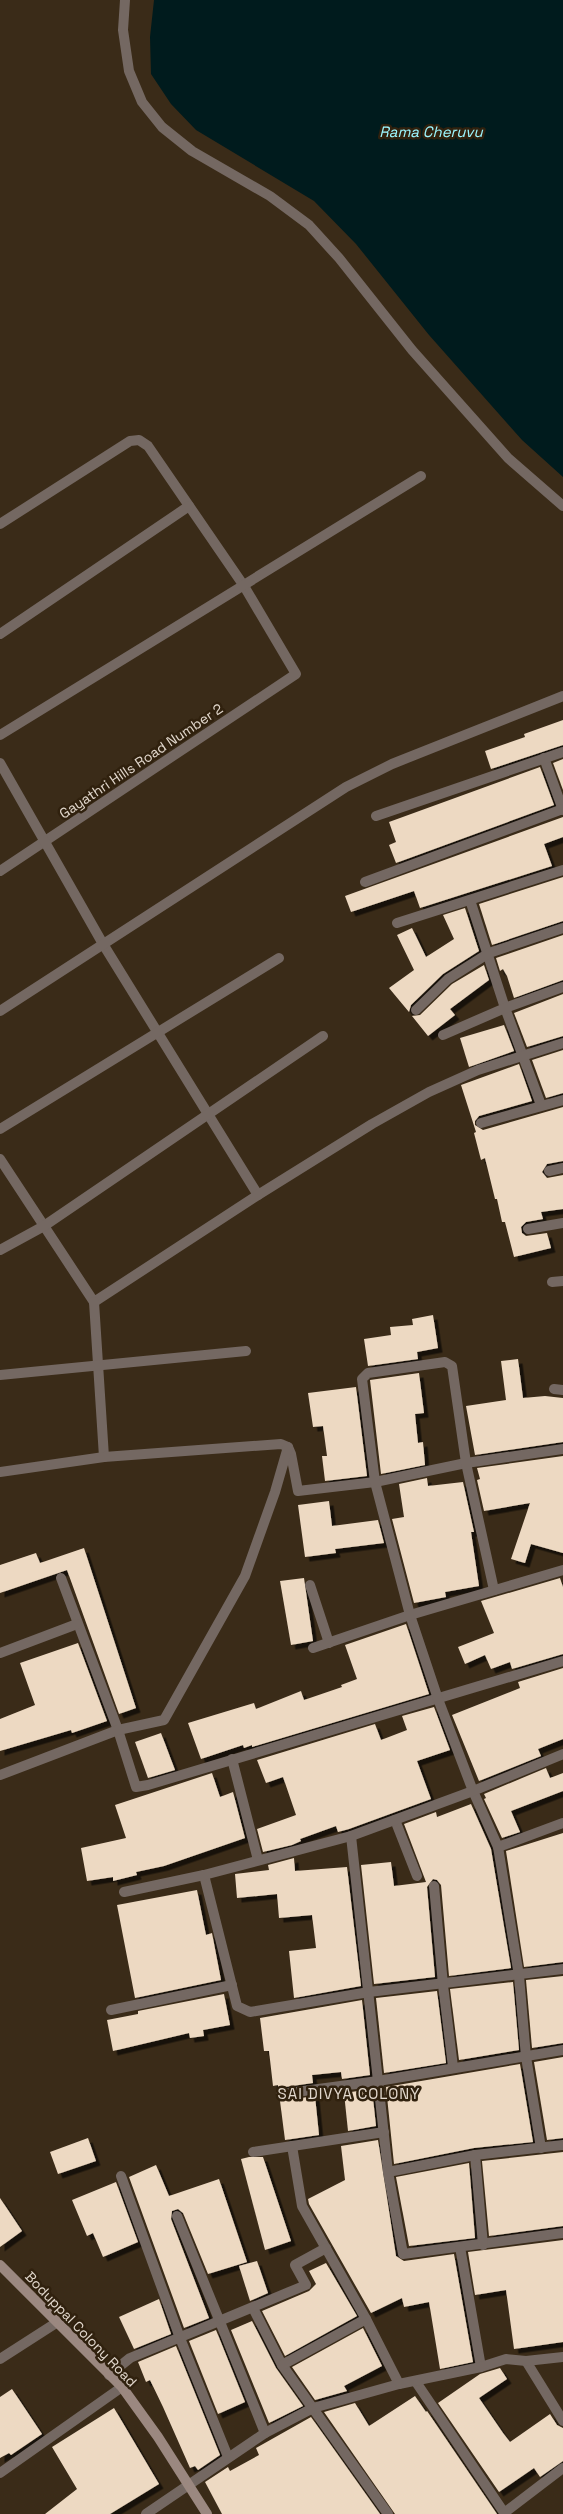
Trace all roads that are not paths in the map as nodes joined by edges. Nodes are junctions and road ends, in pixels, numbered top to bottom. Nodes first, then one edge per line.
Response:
1 (125, 0) edge
2 (421, 476) dead end
3 (189, 506) junction
4 (563, 506) edge
5 (0, 524) edge
6 (244, 586) junction
7 (0, 634) edge
8 (563, 696) edge
9 (0, 734) edge
10 (563, 752) edge
11 (544, 758) junction
12 (0, 764) edge
13 (563, 810) edge
14 (376, 816) dead end
15 (46, 842) junction
16 (563, 870) edge
17 (0, 871) edge
18 (365, 882) dead end
19 (470, 900) junction
20 (397, 923) dead end
21 (563, 928) edge
22 (103, 944) junction
23 (489, 953) junction
24 (279, 958) dead end
25 (563, 987) edge
26 (505, 1008) junction
27 (416, 1010) dead end
28 (0, 1011) edge
29 (157, 1033) junction
30 (323, 1036) dead end
31 (444, 1036) dead end
32 (563, 1043) edge
33 (523, 1056) junction
34 (563, 1100) edge
35 (541, 1105) junction
36 (208, 1114) junction
37 (481, 1123) dead end
38 (0, 1129) edge
39 (0, 1159) edge
40 (563, 1168) edge
41 (549, 1171) dead end
42 (258, 1195) junction
43 (563, 1223) edge
44 (44, 1226) junction
45 (528, 1229) dead end
46 (0, 1250) edge
47 (94, 1302) junction
48 (246, 1351) dead end
49 (98, 1364) junction
50 (0, 1375) edge
51 (288, 1447) junction
52 (563, 1449) edge
53 (104, 1457) junction
54 (466, 1463) junction
55 (0, 1472) edge
56 (375, 1482) junction
57 (563, 1570) edge
58 (61, 1578) dead end
59 (310, 1585) dead end
60 (494, 1590) junction
61 (410, 1615) junction
62 (77, 1624) junction
63 (329, 1643) junction
64 (313, 1648) dead end
65 (0, 1653) edge
66 (563, 1661) edge
67 (438, 1699) junction
68 (118, 1730) junction
69 (563, 1754) edge
70 (232, 1759) junction
71 (0, 1775) edge
72 (473, 1791) junction
73 (395, 1820) junction
74 (563, 1823) edge
75 (351, 1836) junction
76 (498, 1847) junction
77 (258, 1860) junction
78 (204, 1875) junction
79 (417, 1876) dead end
80 (434, 1886) dead end
81 (124, 1892) dead end
82 (563, 1969) edge
83 (519, 1976) junction
84 (232, 1985) junction
85 (443, 1985) junction
86 (370, 1992) junction
87 (111, 2010) dead end
88 (563, 2050) edge
89 (526, 2057) junction
90 (453, 2068) junction
91 (378, 2081) junction
92 (281, 2094) dead end
93 (384, 2132) junction
94 (563, 2145) edge
95 (292, 2146) junction
96 (541, 2148) junction
97 (253, 2152) dead end
98 (475, 2155) junction
99 (388, 2172) junction
100 (121, 2176) dead end
101 (177, 2216) dead end
102 (563, 2233) edge
103 (484, 2245) junction
104 (326, 2248) junction
105 (460, 2248) junction
106 (0, 2265) edge
107 (253, 2308) junction
108 (366, 2319) junction
109 (220, 2322) junction
110 (56, 2323) junction
111 (180, 2338) junction
112 (563, 2357) edge
113 (0, 2359) edge
114 (526, 2361) junction
115 (282, 2365) junction
116 (481, 2367) junction
117 (109, 2375) junction
118 (416, 2382) junction
119 (399, 2384) junction
120 (122, 2387) junction
121 (313, 2408) junction
122 (563, 2421) edge
123 (265, 2433) junction
124 (228, 2457) junction
125 (563, 2468) edge
126 (0, 2473) edge
127 (189, 2484) junction
128 (146, 2514) edge
129 (207, 2514) edge
130 (388, 2514) edge
131 (505, 2514) edge

1 - 4 street
2 - 6 street
3 - 5 street
3 - 6 street
3 - 7 street
6 - 9 street
6 - 15 street, Gayathri Hills Road Number 2
8 - 22 street
10 - 11 street
11 - 13 street
11 - 14 street
12 - 15 street
13 - 18 street
15 - 17 street, Gayathri Hills Road Number 2
15 - 22 street
16 - 19 street
19 - 20 street
19 - 23 street
21 - 23 street
22 - 28 street
22 - 29 street
23 - 26 street
23 - 27 street
24 - 29 street
25 - 26 street
26 - 31 street
26 - 33 street
29 - 36 street
29 - 38 street
30 - 36 street
32 - 33 street
33 - 35 street
33 - 42 street
34 - 35 street
35 - 37 street
36 - 42 street
36 - 44 street
39 - 44 street
40 - 41 street
42 - 47 street
43 - 45 street
44 - 46 street
44 - 47 street
47 - 49 street
48 - 49 street
49 - 50 street
49 - 53 street
51 - 53 street
51 - 56 street
51 - 68 street
52 - 54 street
53 - 55 street
54 - 56 street
54 - 56 street
54 - 60 street
56 - 61 street
57 - 60 street
58 - 62 street
59 - 63 street
60 - 61 street
61 - 63 street
61 - 67 street
62 - 65 street
62 - 68 street
63 - 64 street
66 - 67 street
67 - 70 street
67 - 72 street
68 - 70 street
68 - 71 street
69 - 72 street
70 - 77 street
72 - 73 street
72 - 76 street
73 - 75 street
73 - 79 street
74 - 76 street
75 - 77 street
75 - 86 street
76 - 83 street
77 - 78 street
78 - 81 street
78 - 84 street
80 - 85 street
82 - 83 street
83 - 85 street
83 - 89 street
84 - 86 street
84 - 87 street
85 - 86 street
85 - 90 street
86 - 91 street
88 - 89 street
89 - 90 street
89 - 96 street
90 - 91 street
91 - 92 street
91 - 93 street
93 - 95 street
93 - 99 street
94 - 96 street
95 - 97 street
95 - 104 street
96 - 98 street
98 - 99 street
98 - 103 street
99 - 105 street
100 - 111 street
101 - 109 street
102 - 103 street
103 - 105 street
104 - 107 street
104 - 108 street
105 - 116 street
106 - 110 street, Boduppal Colony Road
107 - 109 street
107 - 115 street
108 - 115 street
108 - 119 street
109 - 111 street
109 - 123 street
110 - 113 street
110 - 117 street, Boduppal Colony Road
111 - 117 street
111 - 124 street
112 - 114 street
114 - 116 street
114 - 122 street
115 - 121 street
116 - 118 street
117 - 120 street, Boduppal Colony Road
118 - 119 street
118 - 131 street
119 - 121 street
120 - 126 street
120 - 127 street, Boduppal Colony Road
121 - 123 street
121 - 130 street
123 - 124 street
124 - 127 street
125 - 131 street
127 - 128 street
127 - 129 street, Boduppal Colony Road

